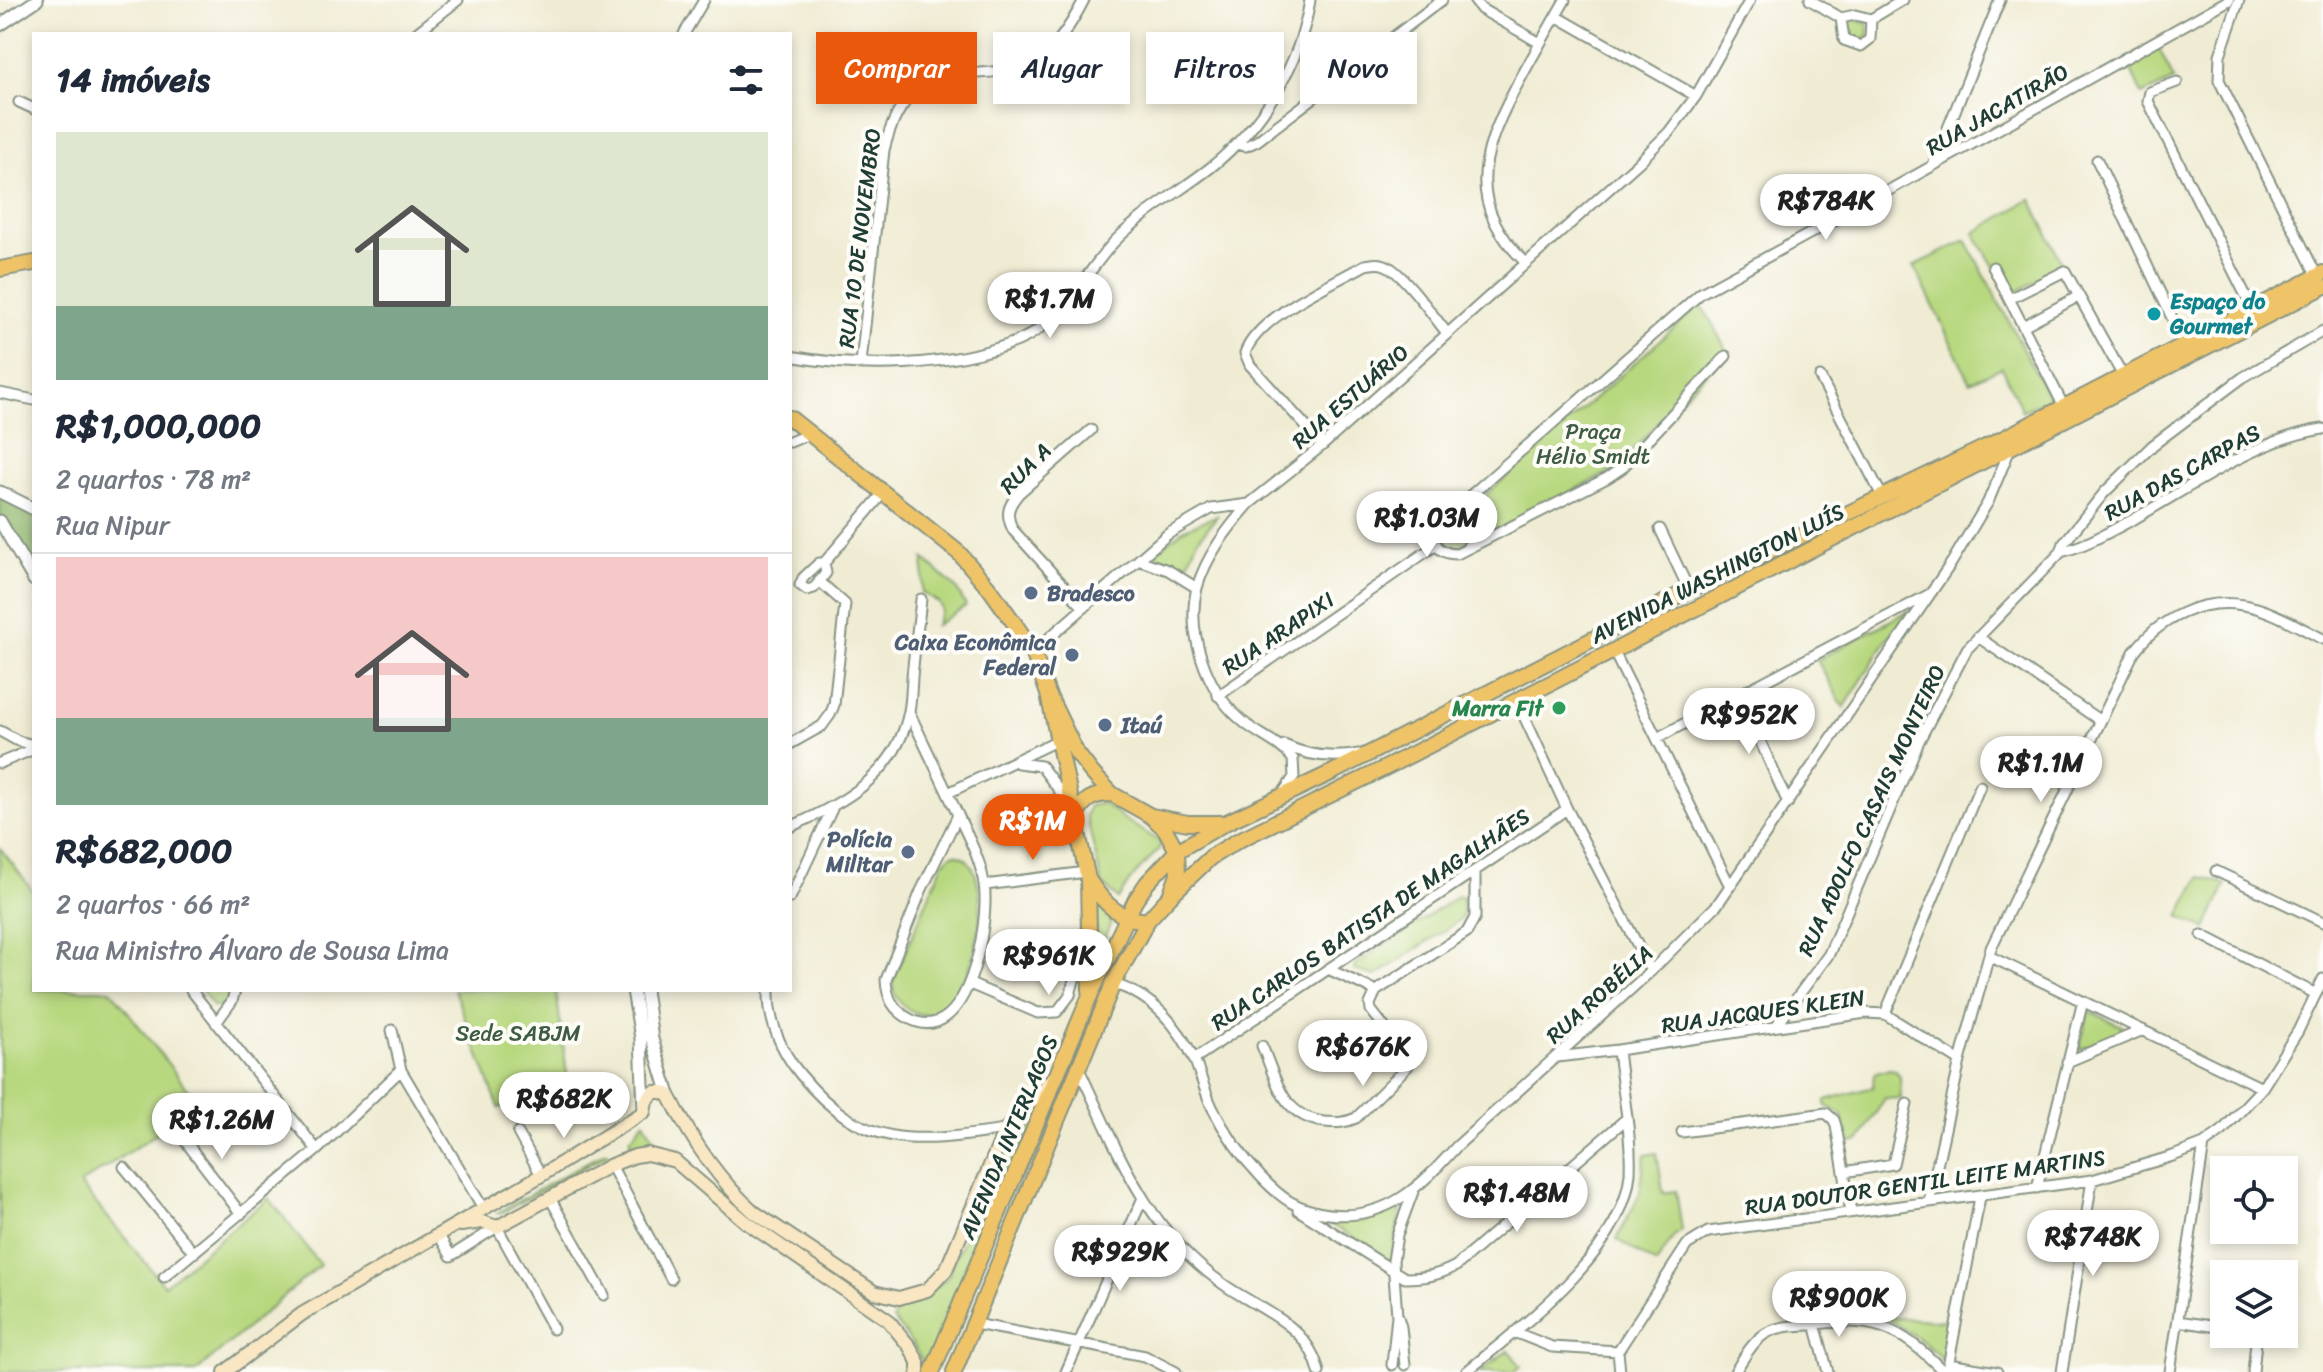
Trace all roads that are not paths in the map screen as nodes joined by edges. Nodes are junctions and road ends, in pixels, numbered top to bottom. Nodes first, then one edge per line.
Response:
1 (37, 0) edge
2 (458, 0) edge
3 (704, 0) edge
4 (1084, 0) edge
5 (1310, 0) edge
6 (1442, 0) edge
7 (1474, 0) edge
8 (1565, 0) edge
9 (1750, 0) edge
10 (1810, 0) edge
11 (1903, 0) edge
12 (2000, 0) edge
13 (2229, 0) edge
14 (2239, 0) edge
15 (1556, 16) junction
16 (1841, 18) junction
17 (1871, 19) junction
18 (0, 25) edge
19 (418, 32) edge
20 (685, 32) edge
21 (1540, 43) junction
22 (2177, 82) dead end
23 (1696, 96) junction
24 (19, 102) dead end
25 (32, 108) edge
26 (1236, 144) junction
27 (2097, 160) dead end
28 (1933, 165) junction
29 (32, 263) edge
30 (1526, 263) junction
31 (1993, 267) dead end
32 (0, 269) edge
33 (2322, 282) edge
34 (2079, 296) junction
35 (2009, 299) junction
36 (2253, 310) junction
37 (2023, 326) junction
38 (2323, 331) edge
39 (1447, 333) junction
40 (2185, 345) junction
41 (792, 356) edge
42 (1726, 356) dead end
43 (861, 363) junction
44 (2123, 376) junction
45 (1820, 377) dead end
46 (0, 393) edge
47 (32, 400) edge
48 (2064, 407) junction
49 (792, 420) edge
50 (2323, 429) edge
51 (1091, 430) dead end
52 (809, 434) junction
53 (792, 441) edge
54 (1323, 445) junction
55 (2010, 449) junction
56 (0, 492) edge
57 (884, 492) junction
58 (1882, 496) junction
59 (1249, 504) junction
60 (32, 508) edge
61 (1446, 517) junction
62 (0, 521) edge
63 (1660, 529) dead end
64 (1436, 545) junction
65 (1467, 548) junction
66 (2061, 552) junction
67 (1138, 560) junction
68 (824, 563) junction
69 (32, 577) edge
70 (819, 581) junction
71 (795, 585) edge
72 (1197, 588) junction
73 (1689, 590) junction
74 (1932, 593) junction
75 (921, 599) dead end
76 (1084, 608) junction
77 (1978, 637) junction
78 (2323, 639) edge
79 (1613, 650) junction
80 (1033, 652) junction
81 (1048, 694) junction
82 (1218, 696) junction
83 (1740, 696) junction
84 (1516, 699) junction
85 (909, 712) junction
86 (2099, 720) junction
87 (0, 731) edge
88 (1657, 738) junction
89 (1270, 739) junction
90 (1058, 740) junction
91 (792, 743) edge
92 (32, 746) edge
93 (32, 748) edge
94 (1374, 751) junction
95 (0, 763) edge
96 (1015, 763) junction
97 (1980, 786) dead end
98 (948, 793) junction
99 (1112, 794) junction
100 (1280, 796) junction
101 (1788, 803) junction
102 (832, 809) junction
103 (1567, 809) junction
104 (1074, 813) junction
105 (958, 815) junction
106 (1151, 816) junction
107 (1227, 822) junction
108 (792, 826) edge
109 (1177, 851) junction
110 (1475, 871) junction
111 (2216, 871) dead end
112 (1087, 875) junction
113 (985, 885) junction
114 (1730, 886) junction
115 (792, 894) edge
116 (1170, 896) junction
117 (1127, 918) junction
118 (1148, 920) junction
119 (2323, 922) edge
120 (1088, 928) junction
121 (2202, 935) dead end
122 (1989, 956) junction
123 (1330, 970) junction
124 (1651, 971) junction
125 (2323, 979) edge
126 (970, 984) junction
127 (1113, 984) junction
128 (1376, 991) junction
129 (193, 992) edge
130 (234, 992) edge
131 (633, 992) edge
132 (645, 992) edge
133 (769, 992) edge
134 (2316, 994) junction
135 (1089, 998) junction
136 (2083, 1001) junction
137 (1885, 1014) junction
138 (216, 1023) junction
139 (1776, 1026) junction
140 (392, 1030) dead end
141 (2143, 1030) junction
142 (1262, 1046) dead end
143 (1618, 1050) junction
144 (1557, 1057) junction
145 (1194, 1059) junction
146 (1960, 1061) junction
147 (2067, 1062) junction
148 (1078, 1066) junction
149 (1061, 1067) junction
150 (401, 1070) junction
151 (2262, 1088) junction
152 (669, 1095) junction
153 (1907, 1104) dead end
154 (644, 1112) junction
155 (1626, 1119) junction
156 (176, 1129) dead end
157 (1005, 1130) junction
158 (1682, 1132) dead end
159 (518, 1133) dead end
160 (2204, 1144) junction
161 (317, 1150) junction
162 (611, 1165) junction
163 (124, 1167) dead end
164 (1844, 1172) junction
165 (541, 1175) junction
166 (2092, 1180) junction
167 (1414, 1188) junction
168 (2037, 1188) junction
169 (1980, 1197) junction
170 (550, 1198) junction
171 (499, 1200) junction
172 (1142, 1200) junction
173 (1929, 1202) junction
174 (1292, 1205) junction
175 (483, 1208) junction
176 (1851, 1212) junction
177 (241, 1214) junction
178 (750, 1217) junction
179 (453, 1226) junction
180 (497, 1227) junction
181 (438, 1234) junction
182 (194, 1253) junction
183 (1393, 1269) junction
184 (164, 1277) dead end
185 (671, 1279) dead end
186 (604, 1295) dead end
187 (899, 1298) junction
188 (1397, 1316) junction
189 (888, 1320) junction
190 (2178, 1321) junction
191 (975, 1324) junction
192 (1815, 1324) junction
193 (2210, 1326) edge
194 (553, 1329) dead end
195 (1514, 1332) junction
196 (1078, 1345) junction
197 (2255, 1348) edge
198 (1618, 1351) junction
199 (918, 1367) edge
200 (1390, 1369) edge
201 (1408, 1369) edge
202 (1946, 1369) edge
203 (225, 1372) edge
204 (933, 1372) edge
205 (954, 1372) edge
206 (1066, 1372) edge
207 (1176, 1372) edge
208 (1319, 1372) edge
209 (1466, 1372) edge
210 (1620, 1372) edge
211 (1735, 1372) edge
212 (1828, 1372) edge
213 (1997, 1372) edge
214 (2062, 1372) edge
215 (2170, 1372) edge
216 (2253, 1372) edge

1 - 18 street
2 - 19 street
3 - 20 street
4 - 43 street, RUA 10 DE NOVEMBRO
5 - 26 street
6 - 26 street
7 - 21 street
8 - 15 street
9 - 23 street, RUA ESTUÁRIO
10 - 16 street
11 - 17 street
12 - 28 street
13 - 28 street, RUA JACATIRÃO
14 - 33 street
15 - 21 street
15 - 23 street
16 - 17 street
16 - 17 street
21 - 30 street
22 - 36 street
23 - 30 street, RUA ESTUÁRIO
24 - 25 street
26 - 43 street
27 - 40 street
28 - 61 street, RUA JACATIRÃO
29 - 32 main road
30 - 39 street, RUA ESTUÁRIO
31 - 35 street
33 - 36 main road, AVENIDA WASHINGTON LUÍS
33 - 55 main road, AVENIDA WASHINGTON LUÍS
34 - 35 street
34 - 37 street
34 - 44 street
35 - 37 street
36 - 40 main road, AVENIDA WASHINGTON LUÍS
37 - 48 street
38 - 66 street, RUA ADOLFO CASAIS MONTEIRO
39 - 54 street, RUA ESTUÁRIO
39 - 54 street
40 - 44 main road, AVENIDA WASHINGTON LUÍS
41 - 43 street
42 - 65 street
44 - 48 main road, AVENIDA WASHINGTON LUÍS
45 - 58 street
46 - 47 street
48 - 58 main road, AVENIDA WASHINGTON LUÍS
49 - 52 main road
50 - 66 street, RUA DAS CARPAS
51 - 76 street, RUA A
52 - 53 street
52 - 57 main road
54 - 59 street, RUA ESTUÁRIO
55 - 74 street, RUA ROBÉLIA
55 - 79 main road, AVENIDA WASHINGTON LUÍS
56 - 60 street
57 - 68 street
57 - 80 main road
58 - 73 main road, AVENIDA WASHINGTON LUÍS
59 - 67 street
59 - 72 street, RUA ESTUÁRIO
61 - 64 street
61 - 65 street
62 - 69 street
63 - 73 street
64 - 65 street
64 - 82 street, RUA ARAPIXI
66 - 77 street, RUA ADOLFO CASAIS MONTEIRO
67 - 72 street
67 - 76 street
68 - 70 street
68 - 71 street
70 - 71 street
70 - 91 street
72 - 82 street
73 - 94 main road, AVENIDA WASHINGTON LUÍS
74 - 83 street
74 - 101 street, RUA ROBÉLIA
75 - 85 street
76 - 80 street
77 - 86 street
77 - 139 street, RUA ADOLFO CASAIS MONTEIRO
78 - 86 street
79 - 84 main road, AVENIDA WASHINGTON LUÍS
79 - 88 street
80 - 81 main road
81 - 90 main road
81 - 99 main road
82 - 89 street
83 - 88 street
83 - 101 street
84 - 103 street
84 - 116 main road, AVENIDA WASHINGTON LUÍS
85 - 98 street
85 - 102 street
86 - 122 street
87 - 92 street
88 - 114 street
89 - 94 street
89 - 100 street
90 - 96 street
90 - 104 main road
93 - 95 street
94 - 100 main road, AVENIDA WASHINGTON LUÍS
96 - 98 street
96 - 104 street
97 - 137 street
98 - 105 street
99 - 104 main road
99 - 106 main road
100 - 107 main road, AVENIDA WASHINGTON LUÍS
101 - 114 street, RUA ROBÉLIA
102 - 108 street
102 - 115 street
103 - 110 street, RUA CARLOS BATISTA DE MAGALHÃES
103 - 124 street
104 - 112 main road
105 - 113 street
105 - 126 street
106 - 107 main road
106 - 109 main road
107 - 109 main road, AVENIDA INTERLAGOS
109 - 116 main road
109 - 117 main road, AVENIDA INTERLAGOS
110 - 123 street, RUA CARLOS BATISTA DE MAGALHÃES
110 - 128 street
111 - 119 street
112 - 113 street
112 - 117 main road
112 - 120 main road
113 - 126 street
114 - 124 street, RUA ROBÉLIA
116 - 118 main road, AVENIDA WASHINGTON LUÍS
117 - 118 main road
117 - 135 main road, AVENIDA INTERLAGOS
118 - 127 main road, AVENIDA INTERLAGOS
120 - 126 street
120 - 135 main road
121 - 134 street
122 - 136 street
122 - 146 street
123 - 128 street
123 - 145 street, RUA CARLOS BATISTA DE MAGALHÃES
124 - 144 street, RUA ROBÉLIA
125 - 134 street, RUA DOUTOR GENTIL LEITE MARTINS
127 - 145 street
127 - 148 main road, AVENIDA INTERLAGOS
128 - 142 street
129 - 138 street
130 - 138 street
131 - 154 street
132 - 152 street
133 - 157 street
134 - 151 street, RUA DOUTOR GENTIL LEITE MARTINS
135 - 149 main road, AVENIDA INTERLAGOS
136 - 141 street
136 - 147 street
137 - 139 street, RUA JACQUES KLEIN
137 - 146 street, RUA JACQUES KLEIN
138 - 161 street
139 - 143 street, RUA JACQUES KLEIN
140 - 150 street
141 - 147 street
141 - 151 street
143 - 144 street, RUA JACQUES KLEIN
143 - 155 street
144 - 167 street, RUA ROBÉLIA
145 - 174 street
146 - 173 street
147 - 168 street
148 - 172 street
148 - 191 main road, AVENIDA INTERLAGOS
149 - 157 main road
149 - 204 main road, AVENIDA INTERLAGOS
150 - 161 street
150 - 175 street
151 - 160 street, RUA DOUTOR GENTIL LEITE MARTINS
152 - 154 main road
152 - 178 main road
153 - 164 street
154 - 165 main road
155 - 183 street
155 - 195 street
156 - 177 street
157 - 187 main road
158 - 164 street
159 - 165 street
160 - 166 street, RUA DOUTOR GENTIL LEITE MARTINS
160 - 190 street
161 - 177 street
162 - 170 main road
162 - 178 main road
162 - 185 street
163 - 182 street
164 - 176 street
165 - 171 main road
166 - 168 street, RUA DOUTOR GENTIL LEITE MARTINS
166 - 214 street
167 - 174 street, RUA ROBÉLIA
167 - 183 street
168 - 169 street, RUA DOUTOR GENTIL LEITE MARTINS
169 - 173 street, RUA DOUTOR GENTIL LEITE MARTINS
169 - 202 street
170 - 180 main road
170 - 186 street
171 - 175 main road
171 - 180 main road
172 - 196 street
172 - 208 street
173 - 176 street, RUA DOUTOR GENTIL LEITE MARTINS
174 - 183 street
175 - 179 main road
176 - 198 street, RUA DOUTOR GENTIL LEITE MARTINS
177 - 182 street
178 - 187 main road
178 - 189 main road
179 - 180 main road
179 - 181 main road
180 - 181 street
180 - 194 street
181 - 203 main road
182 - 184 street
183 - 188 street
187 - 189 main road
188 - 200 street
188 - 201 street
189 - 199 main road
190 - 193 street
190 - 215 street
191 - 196 street
191 - 205 main road, AVENIDA INTERLAGOS
192 - 202 street
192 - 211 street
192 - 212 street
195 - 198 street
195 - 209 street
196 - 206 street
196 - 207 street
197 - 216 street
198 - 210 street
199 - 204 main road
200 - 201 street
202 - 213 street

